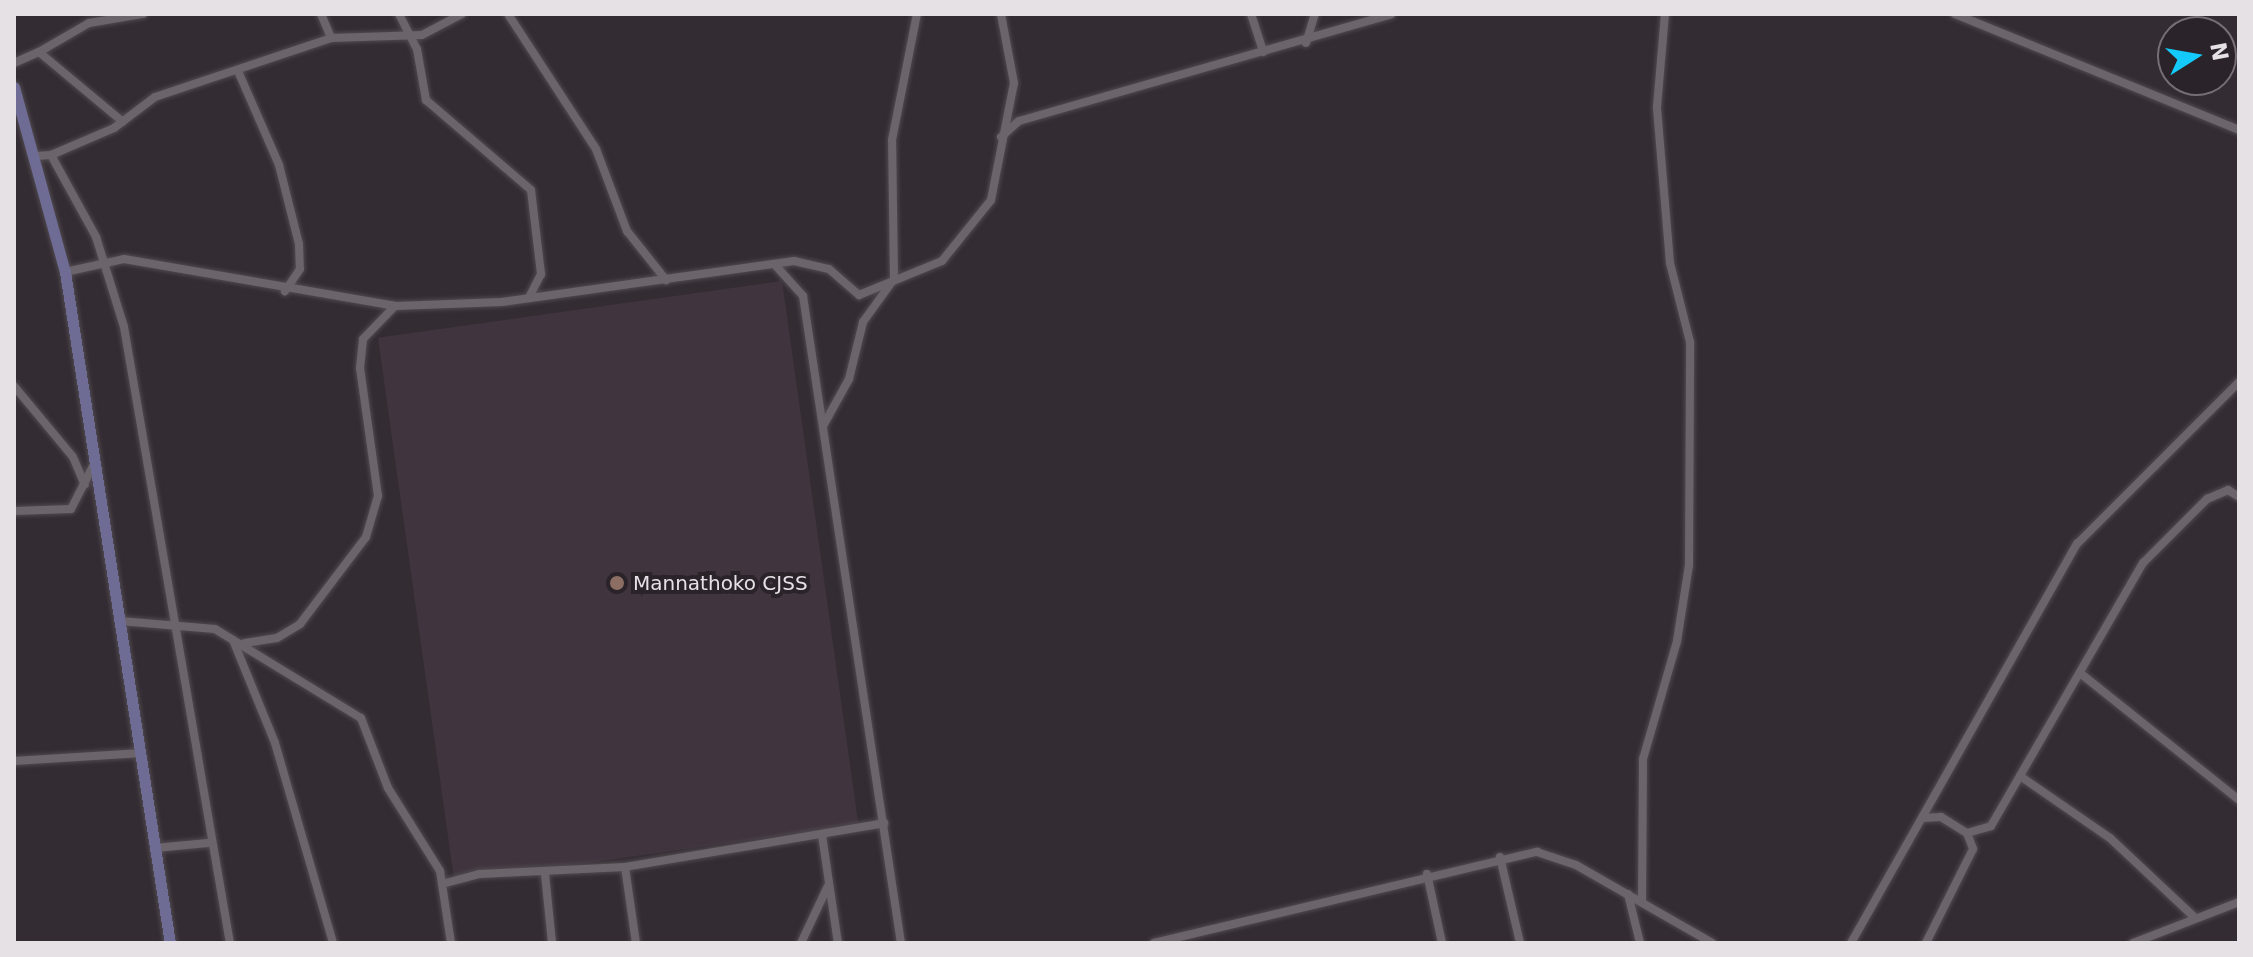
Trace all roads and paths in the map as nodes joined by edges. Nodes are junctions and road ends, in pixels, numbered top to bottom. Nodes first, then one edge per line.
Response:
1 (143, 14) edge
2 (321, 14) edge
3 (399, 14) edge
4 (462, 14) edge
5 (508, 14) edge
6 (917, 14) edge
7 (1001, 14) edge
8 (1251, 14) edge
9 (1315, 14) edge
10 (1391, 14) edge
11 (1665, 14) edge
12 (1955, 14) edge
13 (412, 36) junction
14 (331, 38) junction
15 (1306, 43) junction
16 (39, 52) junction
17 (1263, 52) junction
18 (14, 63) edge
19 (238, 71) junction
20 (14, 87) edge
21 (123, 122) junction
22 (2239, 130) edge
23 (1001, 137) junction
24 (51, 155) junction
25 (36, 156) junction
26 (106, 263) junction
27 (776, 266) junction
28 (65, 272) junction
29 (894, 279) junction
30 (666, 280) junction
31 (285, 291) junction
32 (529, 298) junction
33 (396, 306) junction
34 (2239, 382) edge
35 (14, 386) edge
36 (823, 427) junction
37 (95, 462) junction
38 (85, 485) junction
39 (2239, 497) edge
40 (14, 511) edge
41 (120, 621) junction
42 (177, 623) junction
43 (233, 640) junction
44 (243, 644) junction
45 (2080, 673) junction
46 (142, 753) junction
47 (14, 761) edge
48 (2020, 776) junction
49 (2239, 800) edge
50 (1923, 818) junction
51 (884, 823) junction
52 (1967, 833) junction
53 (822, 835) junction
54 (208, 843) junction
55 (155, 848) junction
56 (1500, 857) junction
57 (625, 867) junction
58 (545, 874) junction
59 (1427, 874) junction
60 (442, 884) junction
61 (828, 886) junction
62 (1628, 893) junction
63 (1642, 902) junction
64 (2239, 902) edge
65 (2193, 916) junction
66 (170, 943) edge
67 (230, 943) edge
68 (333, 943) edge
69 (451, 943) edge
70 (552, 943) edge
71 (636, 943) edge
72 (801, 943) edge
73 (838, 943) edge
74 (901, 943) edge
75 (1154, 943) edge
76 (1442, 943) edge
77 (1520, 943) edge
78 (1640, 943) edge
79 (1712, 943) edge
80 (1851, 943) edge
81 (1926, 943) edge
82 (2133, 943) edge

1 - 16 street
2 - 14 street
3 - 13 street
4 - 13 street
5 - 30 street
6 - 29 street
7 - 23 street
8 - 17 street
9 - 15 street
10 - 15 street
11 - 63 street
12 - 22 street
13 - 14 street
13 - 32 street
14 - 19 street
15 - 17 street
16 - 18 street
16 - 21 street
17 - 23 street
19 - 21 street
19 - 31 street
20 - 25 street
21 - 24 street
23 - 29 street
24 - 25 street
24 - 26 street
25 - 28 street
26 - 28 street
26 - 31 street
26 - 42 street
27 - 29 street
27 - 30 street
27 - 36 street
28 - 37 street
29 - 36 street
30 - 32 street
31 - 33 street
32 - 33 street
33 - 44 street
34 - 50 street
35 - 38 street
36 - 51 street
37 - 38 street
37 - 41 street
38 - 40 street
39 - 45 street
41 - 42 street
41 - 46 street
42 - 43 street
42 - 54 street
43 - 44 street
43 - 68 street
44 - 60 street
45 - 48 street
45 - 49 street
46 - 47 street
46 - 55 street
48 - 52 street
48 - 65 street
50 - 52 street
50 - 80 street
51 - 53 street
51 - 74 street
52 - 81 street
53 - 57 street
53 - 61 street
54 - 55 street
54 - 67 street
55 - 66 street
56 - 59 street
56 - 62 street
56 - 77 street
57 - 58 street
57 - 71 street
58 - 60 street
58 - 70 street
59 - 75 street
59 - 76 street
60 - 69 street
61 - 72 street
61 - 73 street
62 - 63 street
62 - 78 street
63 - 79 street
64 - 65 street
65 - 82 street

